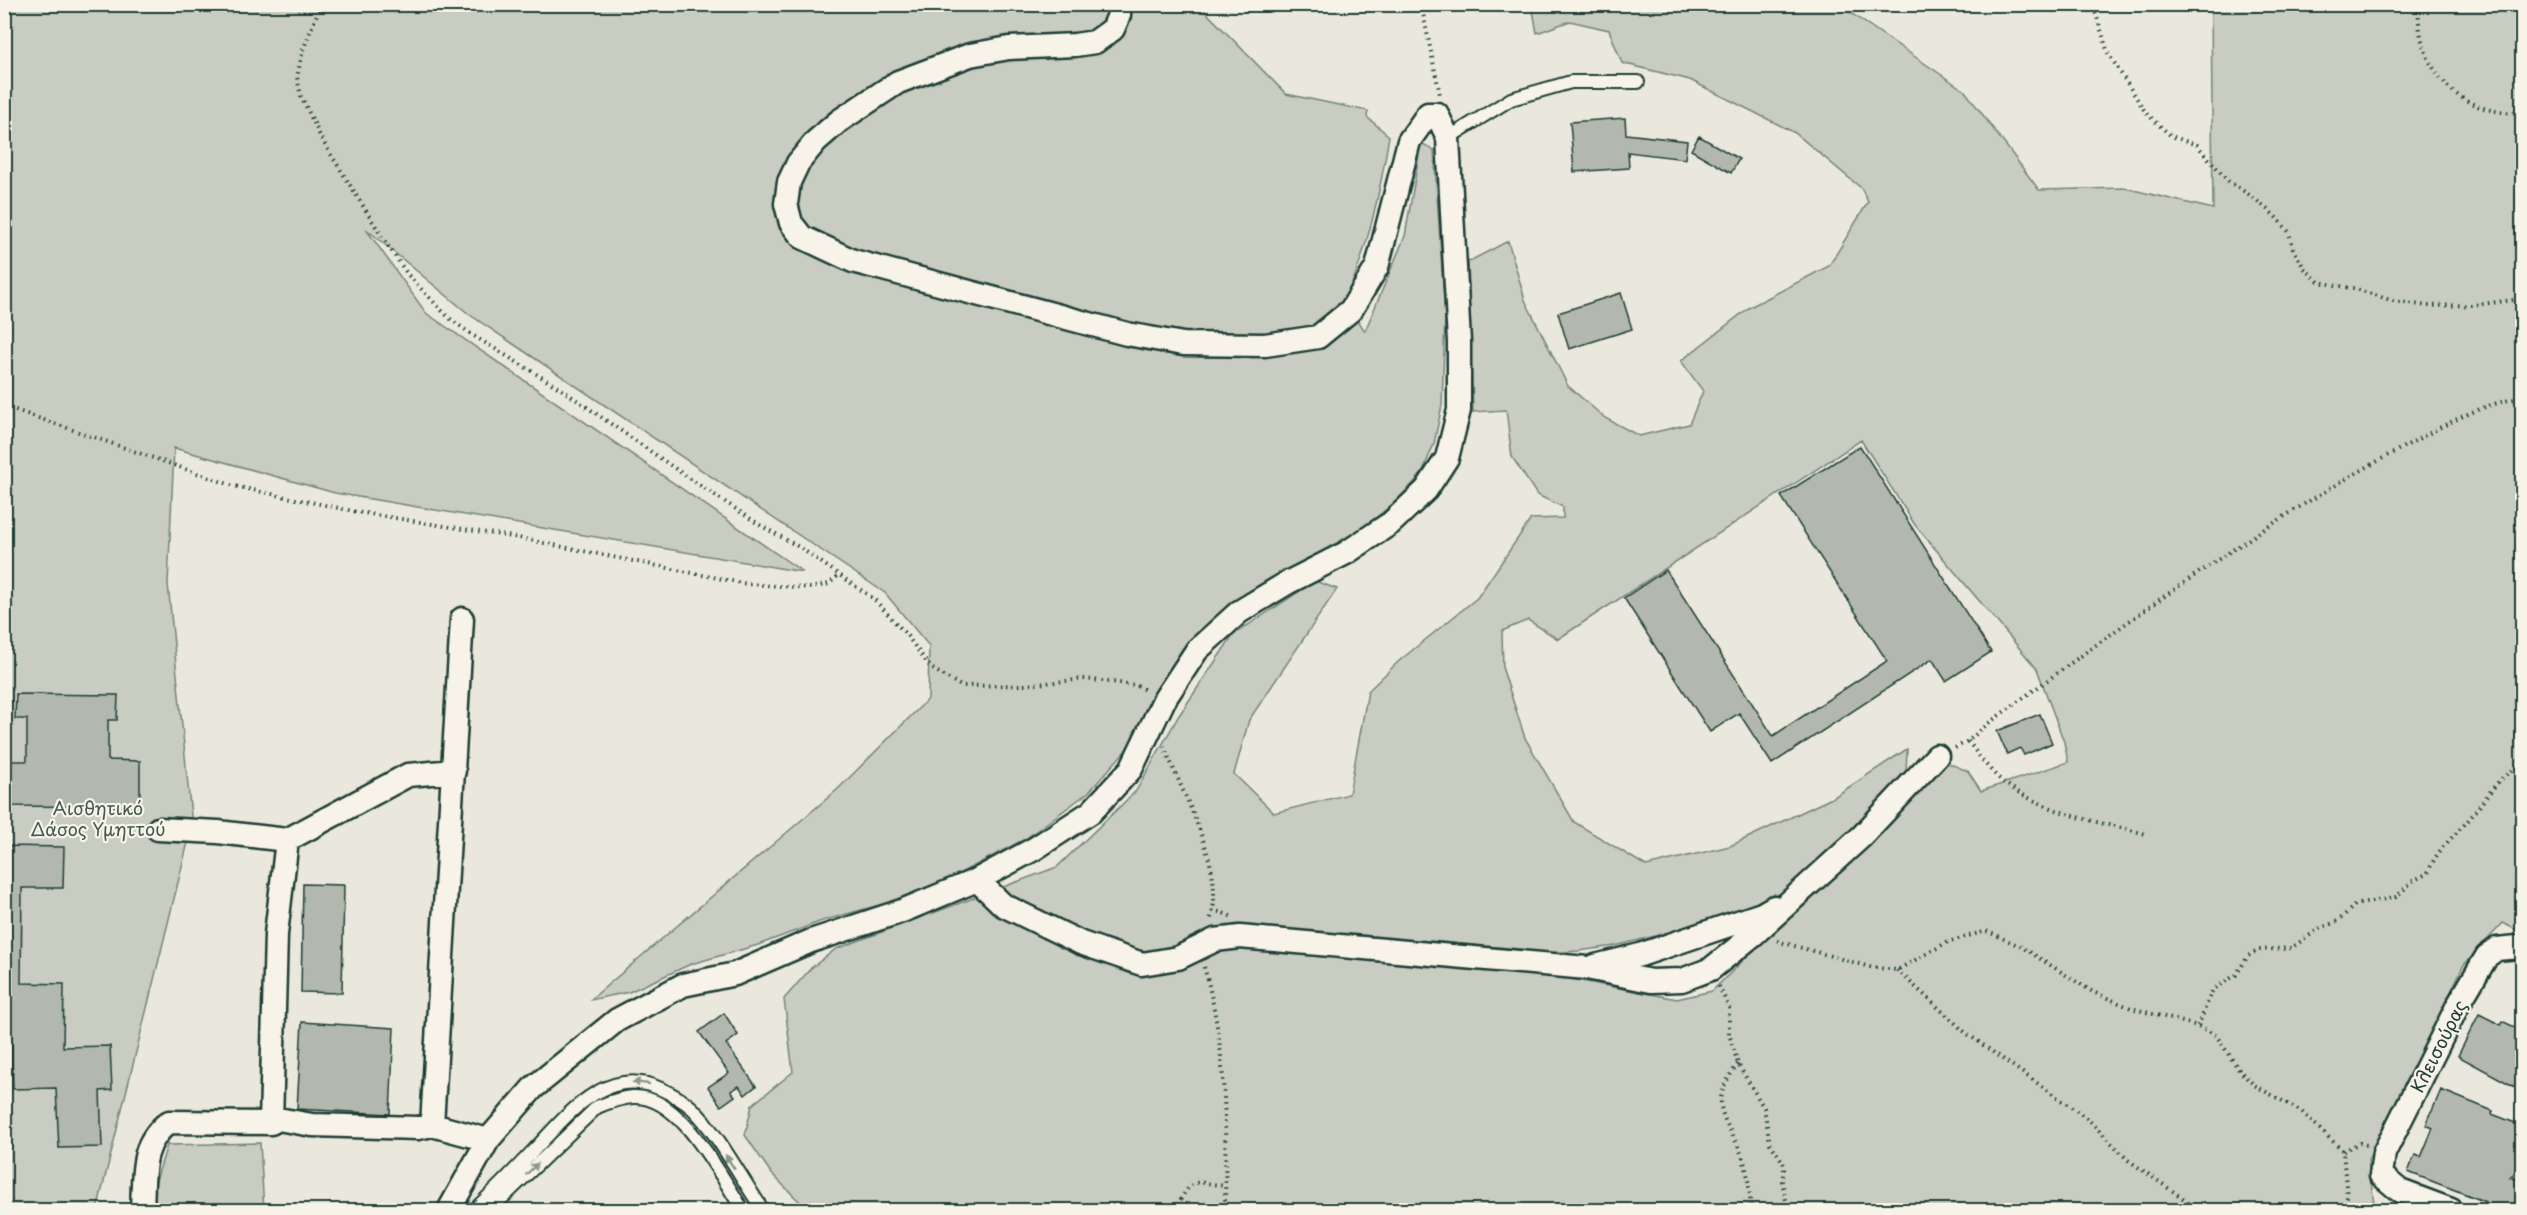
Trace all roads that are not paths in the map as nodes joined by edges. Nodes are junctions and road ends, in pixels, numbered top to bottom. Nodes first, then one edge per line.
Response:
1 (1119, 4) edge
2 (1638, 82) dead end
3 (1448, 138) junction
4 (462, 619) dead end
5 (1937, 756) road end
6 (454, 771) junction
7 (158, 829) dead end
8 (287, 840) junction
9 (977, 880) junction
10 (1797, 895) junction
11 (2523, 950) edge
12 (1587, 968) junction
13 (692, 1108) junction
14 (682, 1120) junction
15 (271, 1123) junction
16 (432, 1125) junction
17 (488, 1140) junction
18 (142, 1210) edge
19 (449, 1210) edge
20 (474, 1210) edge
21 (490, 1210) edge
22 (743, 1210) edge
23 (763, 1210) edge
24 (2451, 1210) edge

1 - 3 street
2 - 3 lane
3 - 9 street
4 - 6 street
5 - 10 street
6 - 8 street
6 - 16 street
7 - 8 street
8 - 15 street
9 - 12 street
9 - 17 street
10 - 12 street
10 - 12 street
11 - 24 street, Κλεισούρας
13 - 14 lane
13 -> 20 lane
23 -> 13 lane
21 -> 14 lane
14 - 22 lane
15 - 16 street
15 - 18 street
16 - 17 street
17 - 19 street

